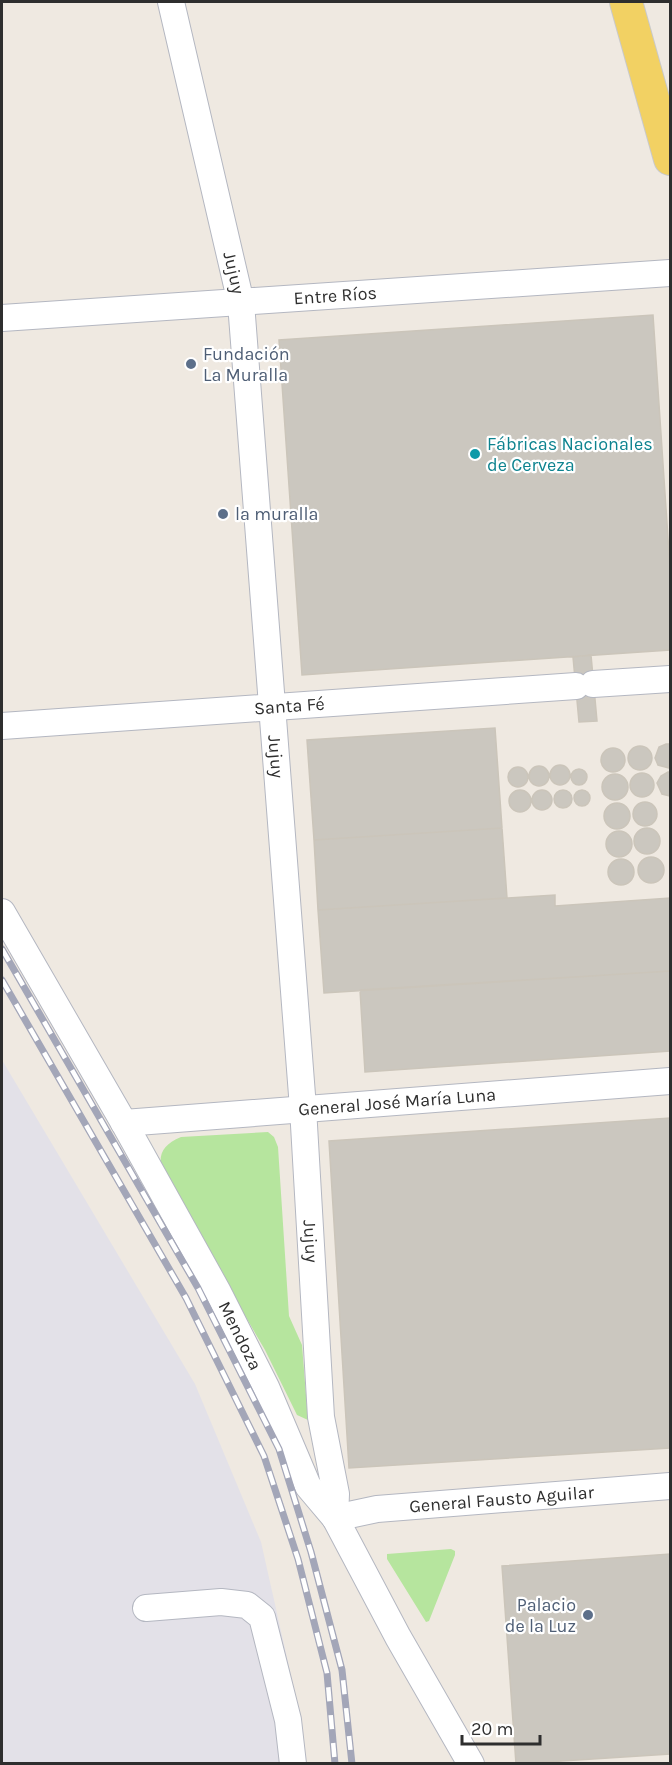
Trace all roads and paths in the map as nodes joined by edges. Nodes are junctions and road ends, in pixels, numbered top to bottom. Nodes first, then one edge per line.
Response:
1 (171, 2) edge
2 (626, 2) edge
3 (670, 159) edge
4 (670, 273) edge
5 (241, 303) junction
6 (2, 318) edge
7 (670, 679) edge
8 (273, 706) junction
9 (2, 726) edge
10 (2, 912) edge
11 (670, 1081) edge
12 (303, 1108) junction
13 (124, 1123) junction
14 (670, 1486) edge
15 (335, 1518) junction
16 (146, 1608) dead end
17 (292, 1764) edge
18 (471, 1764) edge

1 - 5 street, Jujuy
2 - 3 main road
4 - 5 street, Entre Ríos
5 - 6 street, Entre Ríos
5 - 8 street, Jujuy
7 - 8 street, Santa Fé
8 - 9 street, Santa Fé
8 - 12 street, Jujuy
10 - 13 street, Mendoza
11 - 12 street, General José María Luna
12 - 13 street, General José María Luna
12 - 15 street, Jujuy
13 - 15 street, Mendoza
14 - 15 street, General Fausto Aguilar
15 - 18 street, Mendoza
16 - 17 street

